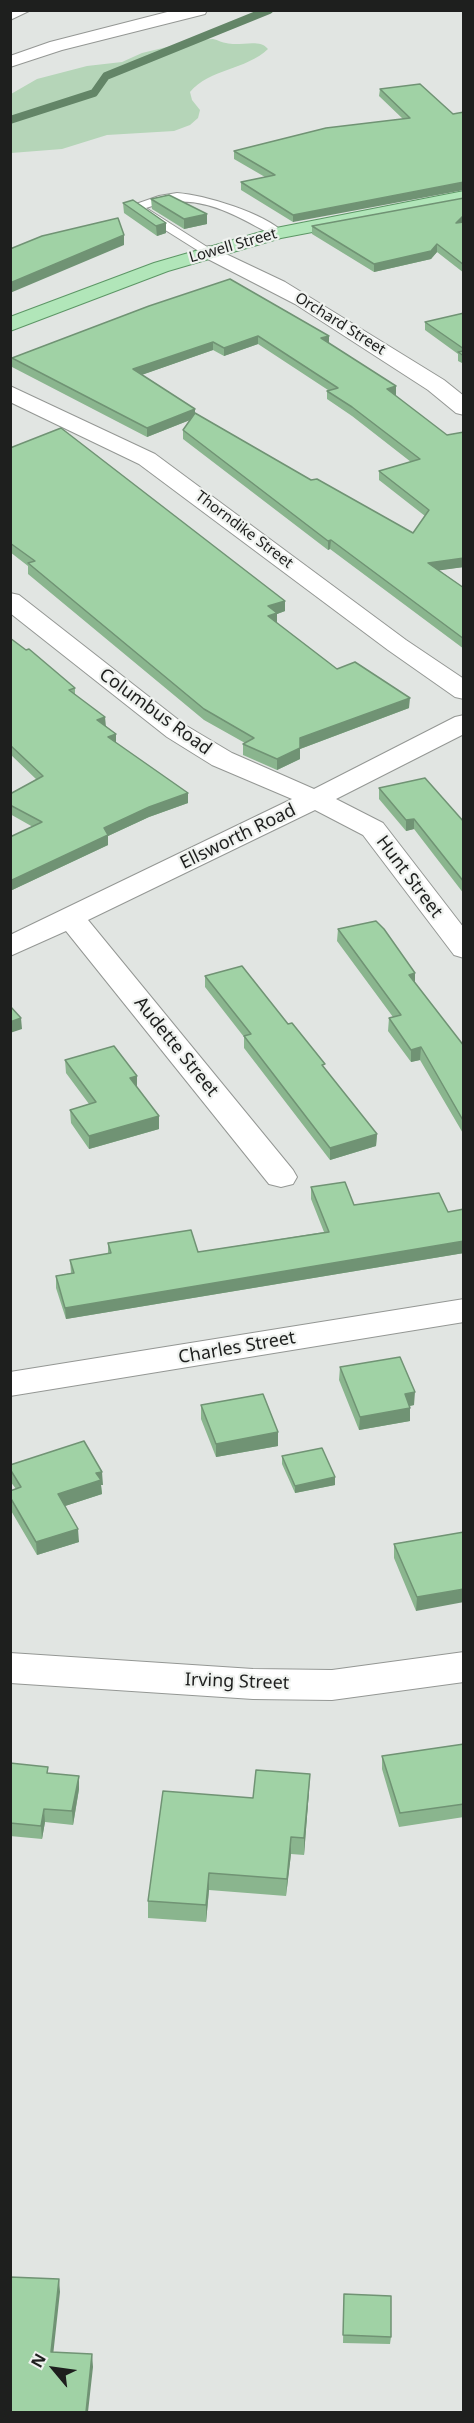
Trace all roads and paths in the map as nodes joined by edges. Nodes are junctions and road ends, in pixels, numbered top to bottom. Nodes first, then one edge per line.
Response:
1 (26, 10) edge
2 (200, 10) edge
3 (10, 16) edge
4 (10, 62) edge
5 (464, 197) edge
6 (278, 233) junction
7 (209, 252) junction
8 (10, 325) edge
9 (10, 393) edge
10 (464, 408) edge
11 (10, 600) edge
12 (464, 691) edge
13 (464, 723) edge
14 (315, 799) junction
15 (71, 918) junction
16 (10, 947) edge
17 (464, 948) edge
18 (281, 1177) dead end
19 (464, 1310) edge
20 (10, 1384) edge
21 (464, 1667) edge
22 (10, 1668) edge

1 - 3 lane
2 - 4 street
5 - 6 main road, Lowell Street
6 - 7 main road, Lowell Street
6 - 7 lane
7 - 8 main road, Lowell Street
7 - 10 street, Orchard Street
9 - 12 street, Thorndike Street
11 - 14 street, Columbus Road
13 - 14 street, Ellsworth Road
14 - 15 street, Ellsworth Road
14 - 17 street, Hunt Street
15 - 16 street, Ellsworth Road
15 - 18 street, Audette Street
19 - 20 street, Charles Street
21 - 22 street, Irving Street

